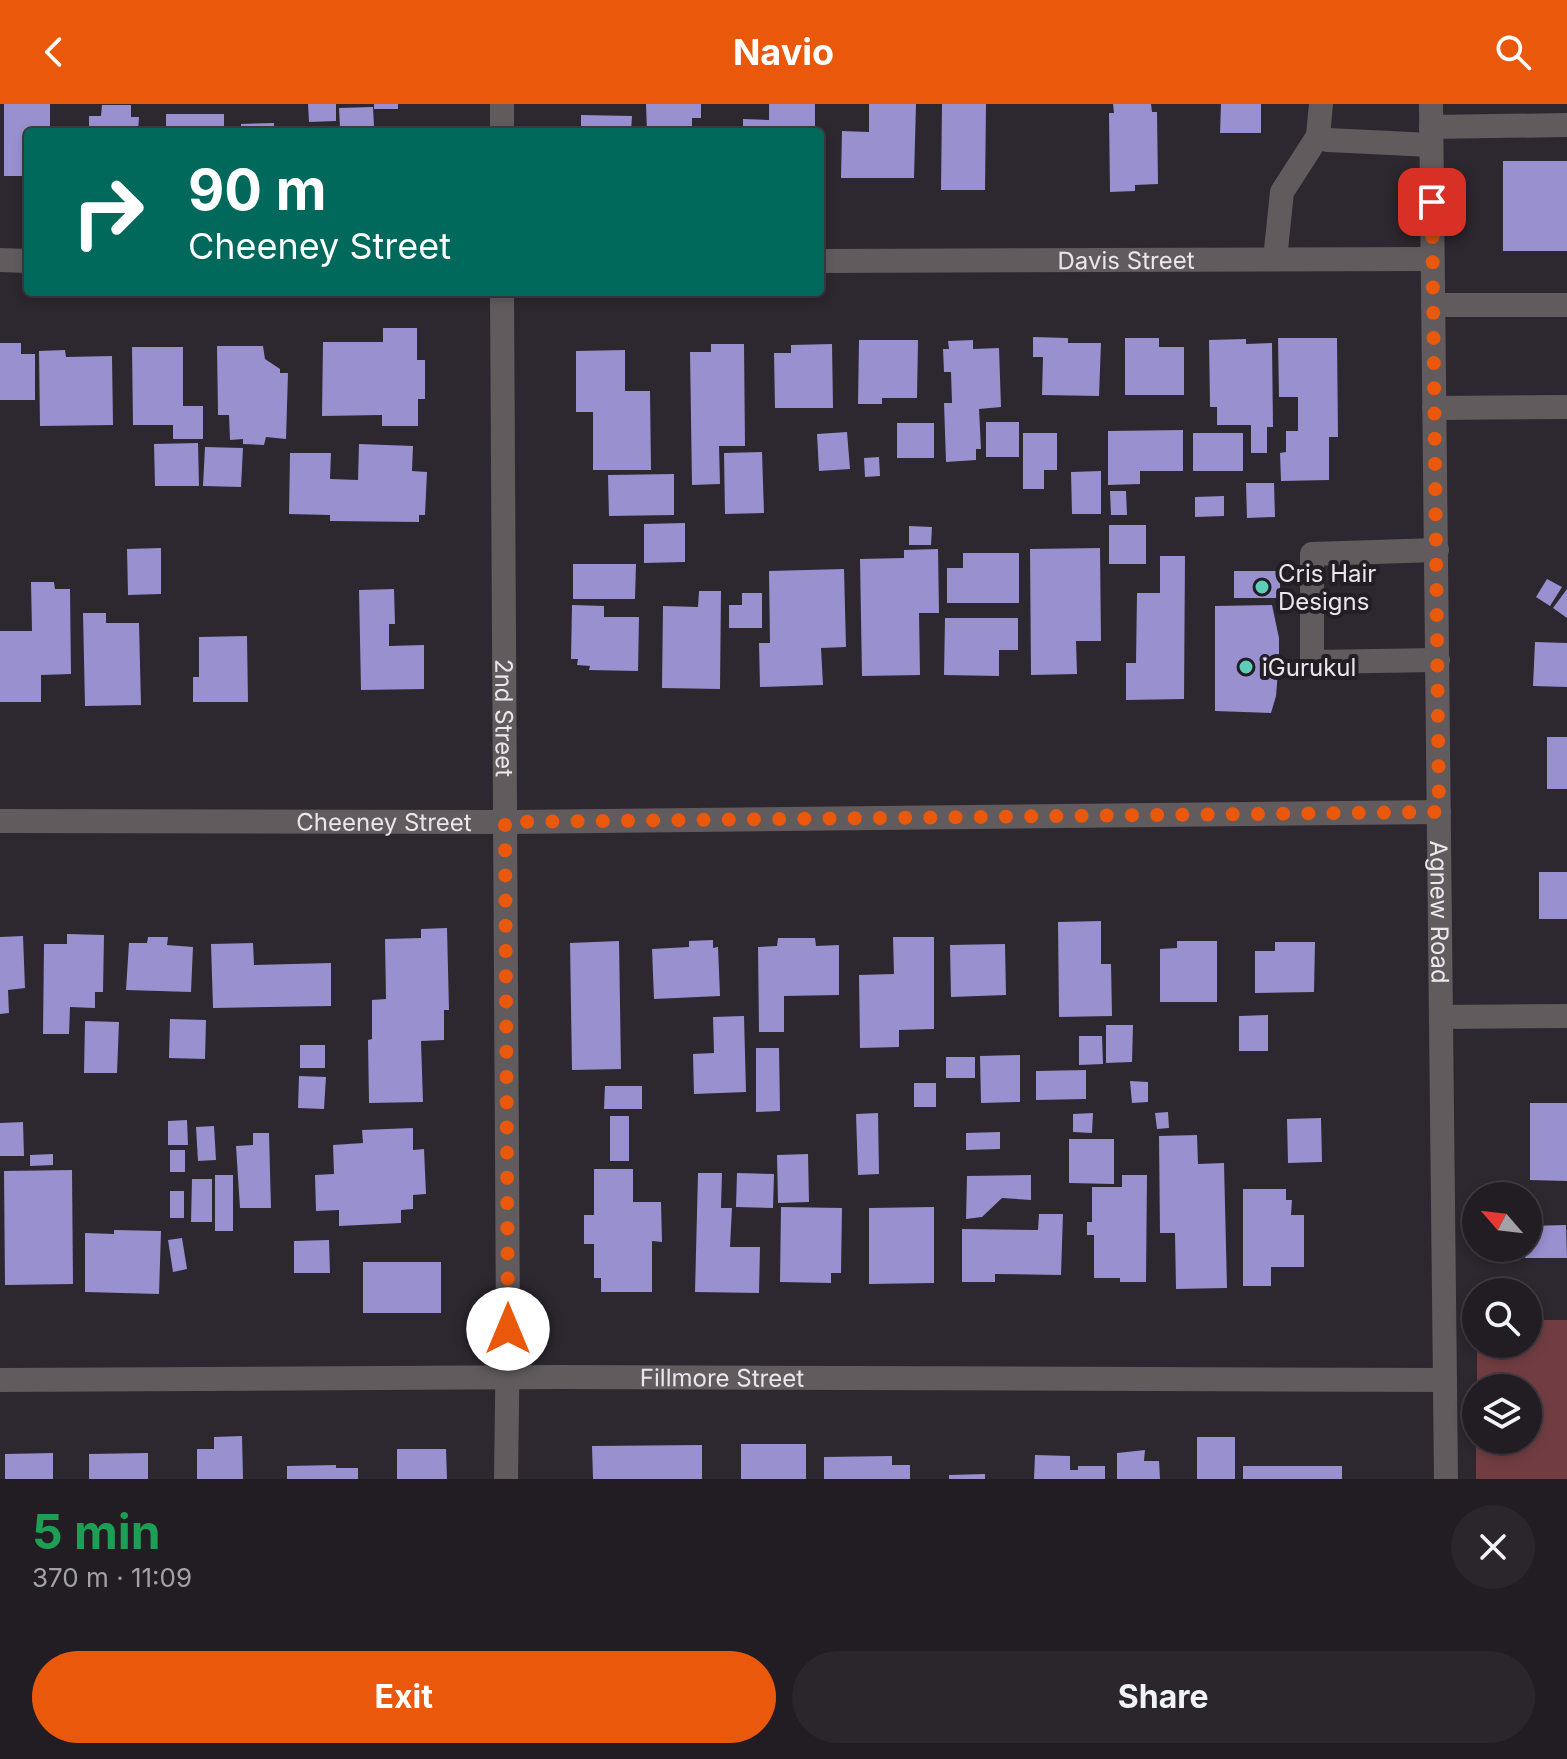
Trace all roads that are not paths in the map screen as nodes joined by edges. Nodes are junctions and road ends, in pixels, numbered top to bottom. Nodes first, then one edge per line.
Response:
1 (502, 104) edge
2 (1321, 104) edge
3 (1431, 125) edge
4 (1567, 125) edge
5 (502, 128) edge
6 (1318, 136) junction
7 (1275, 259) junction
8 (1432, 259) junction
9 (0, 260) edge
10 (24, 261) edge
11 (824, 261) edge
12 (502, 296) edge
13 (1433, 305) junction
14 (1567, 305) edge
15 (1567, 407) edge
16 (1434, 408) junction
17 (1437, 550) junction
18 (1438, 660) junction
19 (1439, 812) junction
20 (0, 821) edge
21 (505, 822) junction
22 (1567, 1016) edge
23 (1442, 1017) junction
24 (508, 1378) junction
25 (0, 1380) edge
26 (1445, 1380) junction
27 (506, 1479) edge
28 (1446, 1479) edge

1 - 5 street
2 - 6 street
3 - 4 street
3 - 6 street
3 - 8 street, Agnew Road
6 - 7 street
7 - 8 street, Davis Street
7 - 11 street, Davis Street
8 - 13 street, Agnew Road
9 - 10 street
12 - 21 street, 2nd Street
13 - 14 street
13 - 16 street, Agnew Road
15 - 16 street
16 - 17 street, Agnew Road
17 - 18 street, Agnew Road
17 - 18 street
18 - 19 street, Agnew Road
19 - 21 street, Cheeney Street
19 - 23 street, Agnew Road
20 - 21 street, Cheeney Street
21 - 24 street, 2nd Street
22 - 23 street
23 - 26 street, Agnew Road
24 - 25 street, Fillmore Street
24 - 26 street, Fillmore Street
24 - 27 street, 2nd Street
26 - 28 street, Agnew Road

